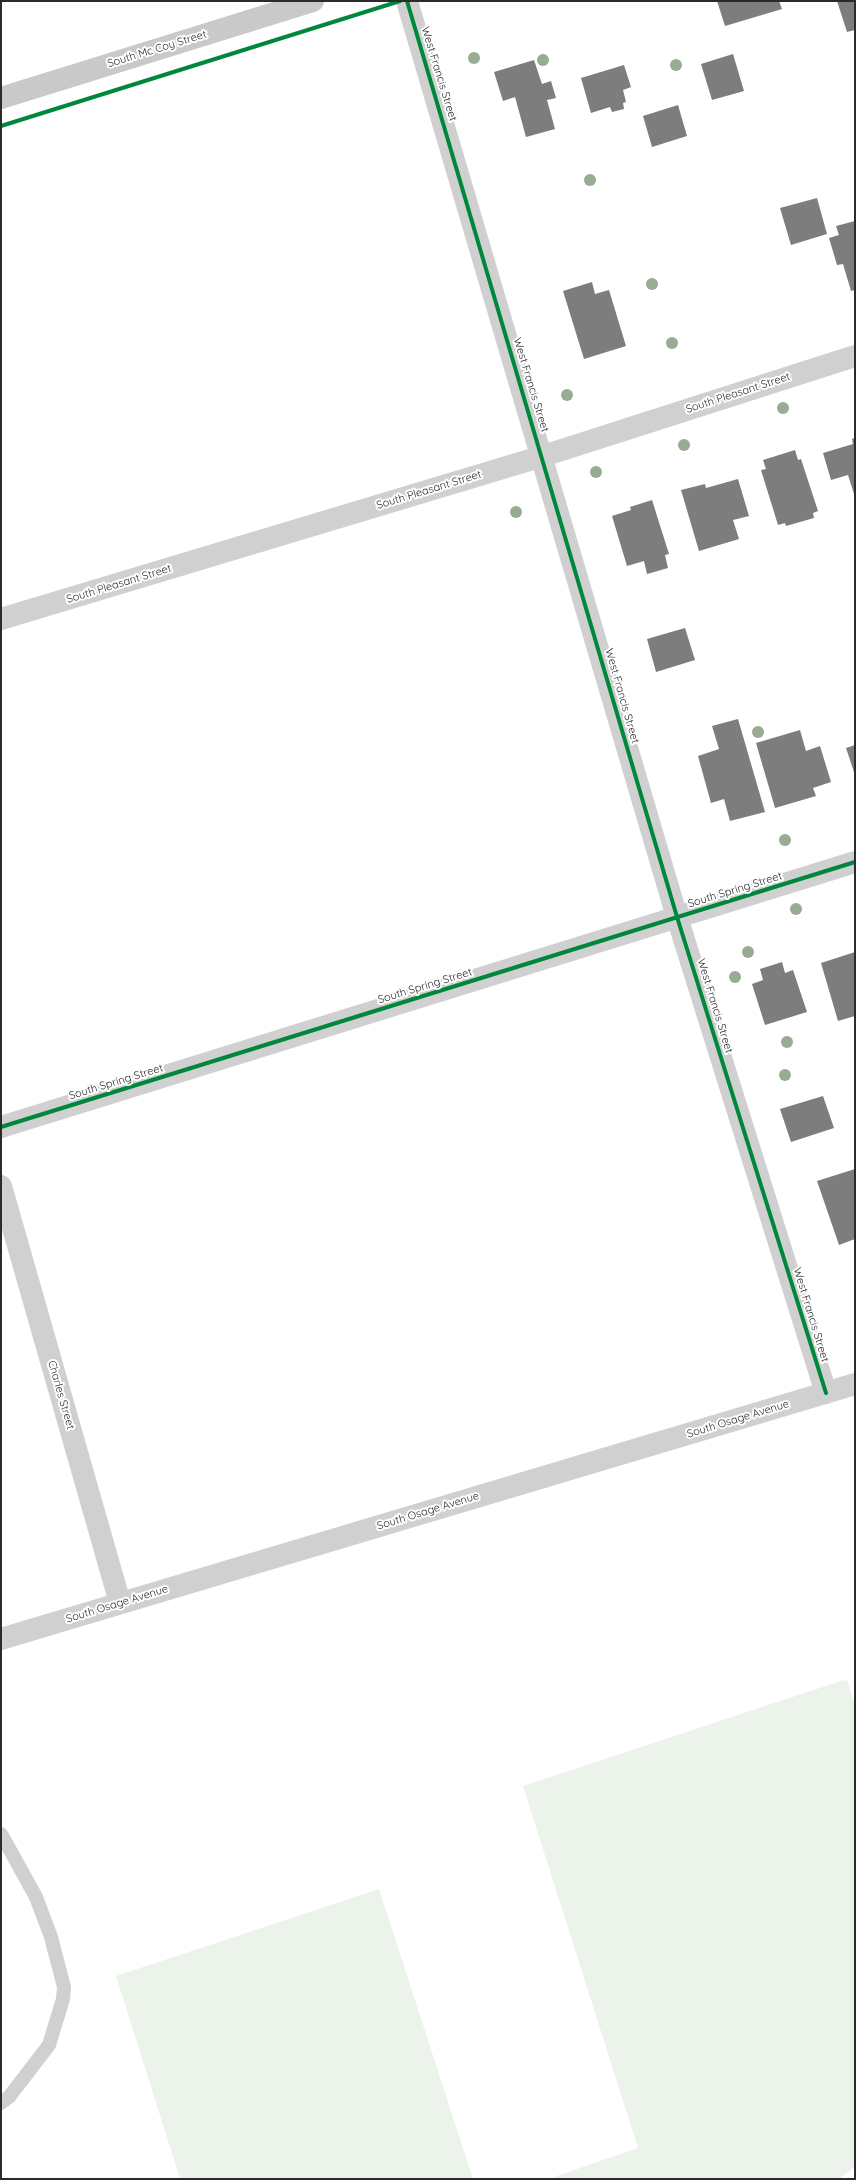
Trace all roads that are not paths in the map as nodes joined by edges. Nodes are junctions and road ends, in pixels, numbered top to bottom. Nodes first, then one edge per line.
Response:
1 (313, 1) edge
2 (407, 1) edge
3 (1, 98) edge
4 (855, 356) edge
5 (543, 456) junction
6 (1, 619) edge
7 (855, 862) edge
8 (677, 917) junction
9 (1, 1127) edge
10 (1, 1186) edge
11 (855, 1384) edge
12 (826, 1393) junction
13 (120, 1603) junction
14 (1, 1639) edge
15 (1, 1834) edge
16 (1, 2103) edge

1 - 3 street, South Mc Coy Street
2 - 5 street, West Francis Street
4 - 5 street, South Pleasant Street
5 - 6 street, South Pleasant Street
5 - 8 street, West Francis Street
7 - 8 street, South Spring Street
8 - 9 street, South Spring Street
8 - 12 street, West Francis Street
10 - 13 street, Charles Street
11 - 12 street, South Osage Avenue
12 - 13 street, South Osage Avenue
13 - 14 street, South Osage Avenue
15 - 16 lane

